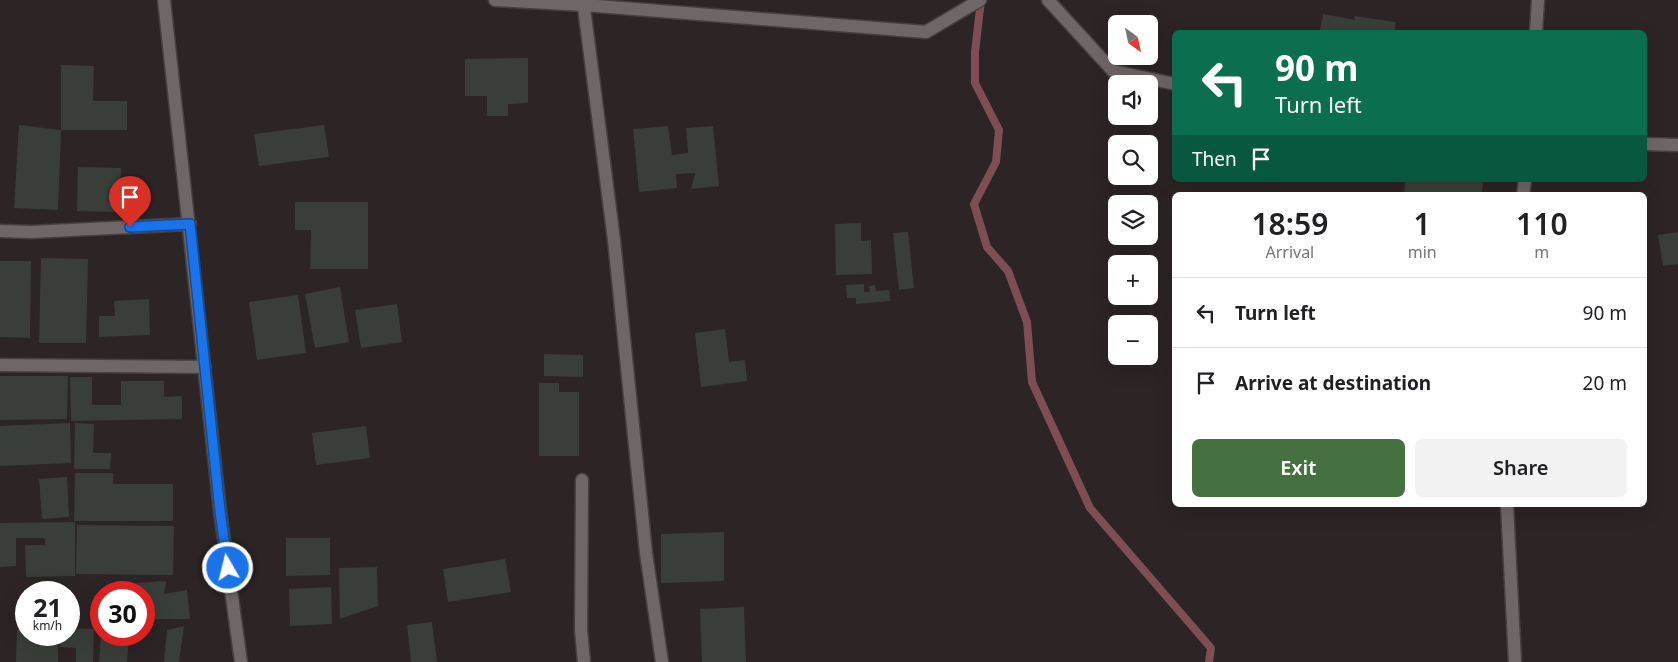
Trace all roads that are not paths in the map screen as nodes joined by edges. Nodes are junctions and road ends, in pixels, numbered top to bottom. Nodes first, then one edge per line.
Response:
1 (164, 0) edge
2 (495, 0) edge
3 (980, 0) edge
4 (1048, 0) edge
5 (1538, 0) edge
6 (583, 2) edge
7 (1536, 30) edge
8 (1172, 83) edge
9 (1647, 144) edge
10 (1678, 146) edge
11 (190, 224) junction
12 (0, 231) edge
13 (0, 365) edge
14 (205, 368) junction
15 (582, 480) dead end
16 (1507, 507) edge
17 (241, 662) edge
18 (584, 662) edge
19 (662, 662) edge
20 (1515, 662) edge

1 - 11 street
2 - 6 street
3 - 6 street
4 - 8 street
5 - 7 street
6 - 19 street
9 - 10 street
11 - 12 street
11 - 14 street
13 - 14 street
14 - 17 street
15 - 18 street
16 - 20 street

